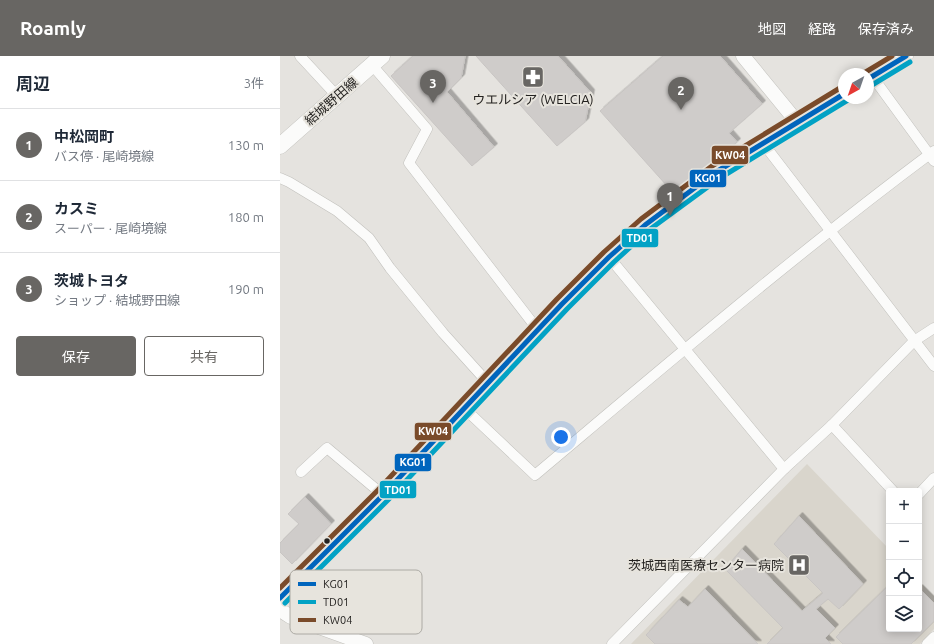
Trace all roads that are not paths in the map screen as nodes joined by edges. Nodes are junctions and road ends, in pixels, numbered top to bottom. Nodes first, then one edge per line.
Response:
1 (300, 56) edge
2 (743, 56) edge
3 (906, 56) edge
4 (377, 61) edge
5 (874, 76) edge
6 (874, 83) edge
7 (337, 96) junction
8 (838, 98) edge
9 (797, 122) junction
10 (763, 144) junction
11 (280, 146) edge
12 (932, 156) edge
13 (280, 178) edge
14 (830, 232) junction
15 (609, 257) junction
16 (934, 328) edge
17 (538, 330) junction
18 (914, 342) junction
19 (685, 350) junction
20 (934, 366) edge
21 (489, 384) junction
22 (465, 408) junction
23 (832, 425) junction
24 (784, 469) junction
25 (301, 472) dead end
26 (934, 478) edge
27 (890, 488) edge
28 (922, 491) edge
29 (382, 495) junction
30 (308, 570) edge
31 (290, 588) edge
32 (280, 598) edge
33 (280, 610) edge
34 (290, 616) edge
35 (338, 634) edge
36 (934, 637) edge
37 (366, 644) edge
38 (612, 644) edge
39 (927, 644) edge

1 - 7 street
2 - 9 main road
3 - 5 main road
4 - 7 main road, 結城野田線
4 - 17 street
6 - 12 street
7 - 11 main road, 結城野田線
8 - 9 main road
9 - 10 main road
10 - 14 street
10 - 15 main road
12 - 14 street
13 - 21 street
14 - 18 street
14 - 19 street
15 - 17 main road
15 - 19 street
16 - 18 street
17 - 21 main road
18 - 20 street
18 - 23 street
19 - 22 street
19 - 24 street
21 - 22 main road
22 - 29 main road
23 - 24 street
23 - 27 street
24 - 38 street
25 - 29 street
26 - 28 street
29 - 30 main road
31 - 32 main road
33 - 34 main road
35 - 37 main road
36 - 39 street

